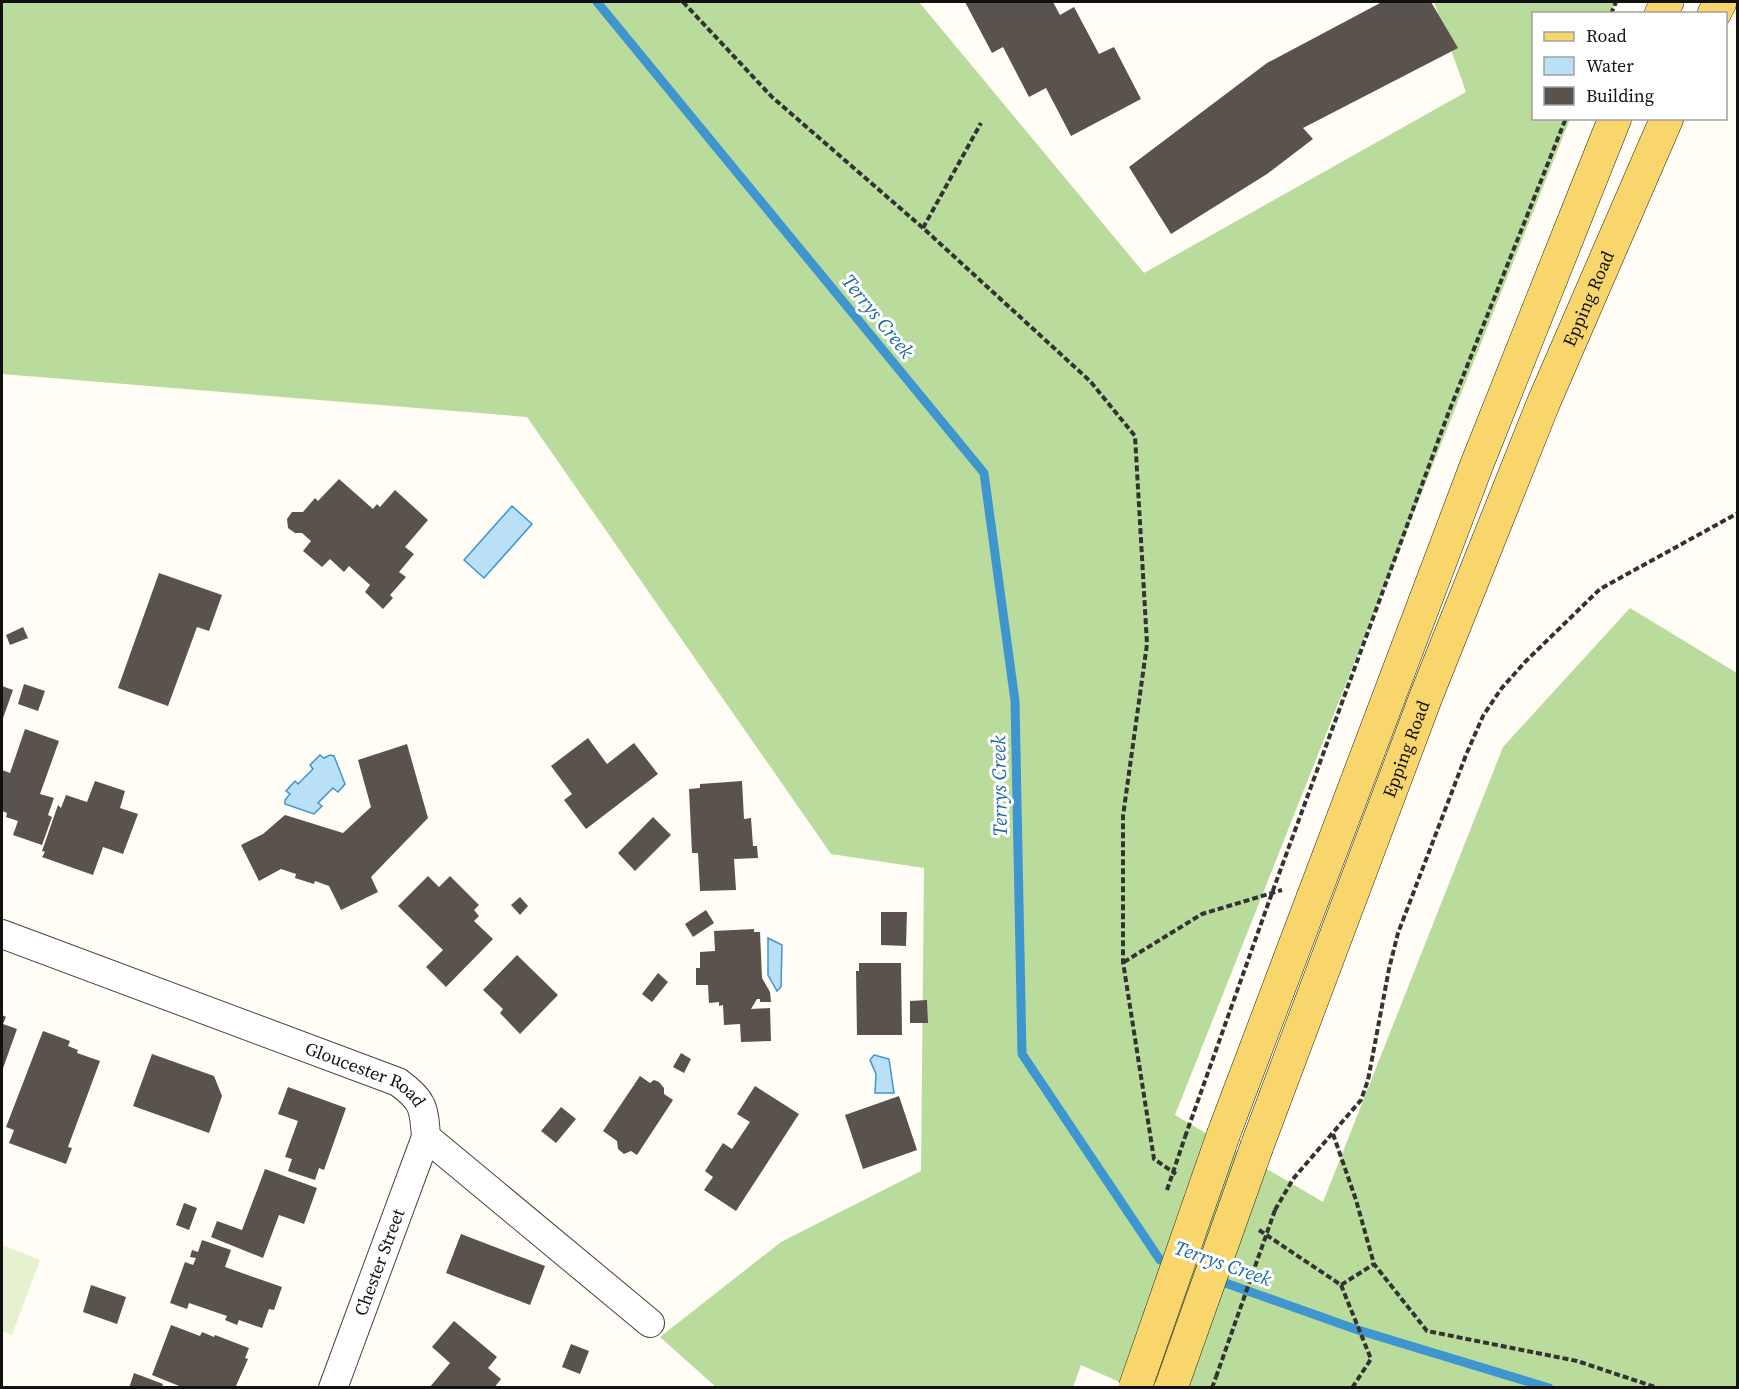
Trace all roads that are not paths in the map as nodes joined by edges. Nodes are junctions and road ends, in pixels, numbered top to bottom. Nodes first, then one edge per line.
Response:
1 (1615, 120) edge
2 (1666, 120) edge
3 (2, 934) edge
4 (426, 1137) junction
5 (650, 1323) dead end
6 (333, 1388) edge
7 (1135, 1388) edge
8 (1172, 1388) edge

1 - 7 main road, Epping Road, bridge
2 - 8 main road, Epping Road, bridge
3 - 4 street, Gloucester Road
4 - 5 street, Gloucester Road
4 - 6 street, Chester Street

